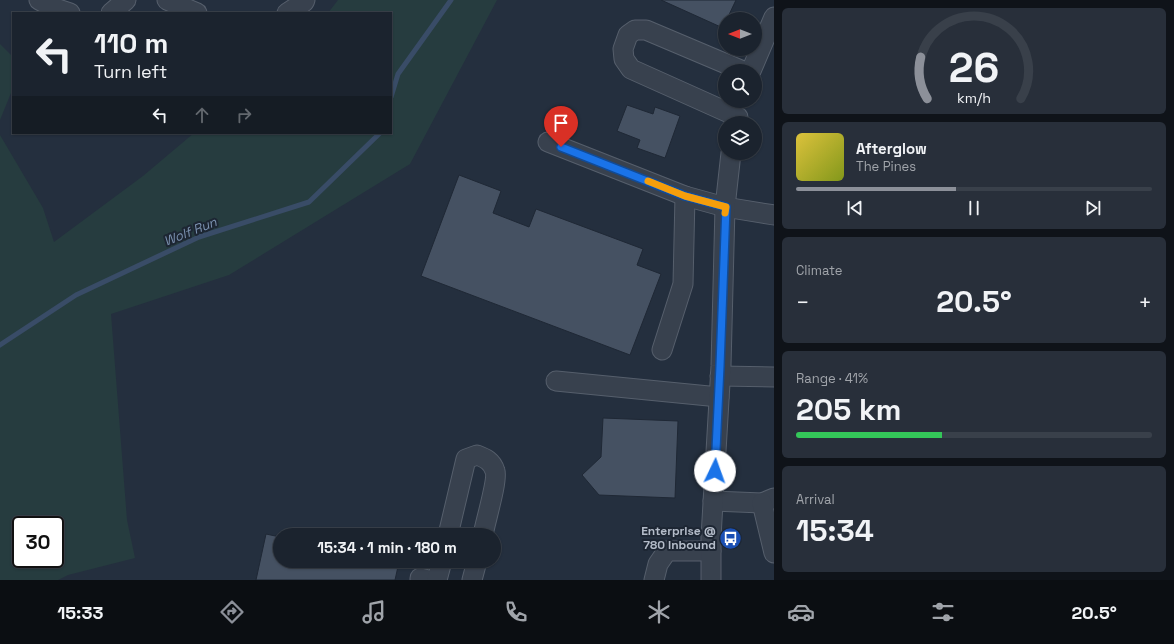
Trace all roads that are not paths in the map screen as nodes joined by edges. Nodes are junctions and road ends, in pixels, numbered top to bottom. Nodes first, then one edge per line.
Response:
1 (39, 0) edge
2 (126, 0) edge
3 (167, 0) edge
4 (305, 0) edge
5 (67, 12) edge
6 (112, 12) edge
7 (195, 12) edge
8 (289, 12) edge
9 (774, 17) edge
10 (726, 64) edge
11 (754, 64) edge
12 (718, 106) edge
13 (724, 108) edge
14 (738, 114) edge
15 (548, 142) dead end
16 (730, 160) edge
17 (685, 196) junction
18 (726, 207) junction
19 (774, 215) edge
20 (662, 350) dead end
21 (720, 376) junction
22 (774, 377) edge
23 (556, 381) dead end
24 (719, 397) junction
25 (713, 501) junction
26 (768, 501) edge
27 (450, 528) edge
28 (485, 528) edge
29 (712, 550) junction
30 (774, 553) edge
31 (440, 568) edge
32 (475, 568) edge
33 (420, 580) edge
34 (428, 580) edge
35 (437, 580) edge
36 (472, 580) edge
37 (654, 580) edge
38 (712, 580) edge

1 - 5 street
2 - 6 street
3 - 7 street
4 - 8 street
9 - 11 street
10 - 12 street
13 - 14 street
15 - 17 street
16 - 18 street
17 - 18 street
17 - 20 street
18 - 19 street
18 - 21 street
21 - 22 street
21 - 24 street
23 - 24 street
24 - 25 street
25 - 26 street
25 - 29 street
26 - 30 street
27 - 28 street
29 - 37 street
29 - 38 street
31 - 35 street
32 - 36 street
33 - 34 street

